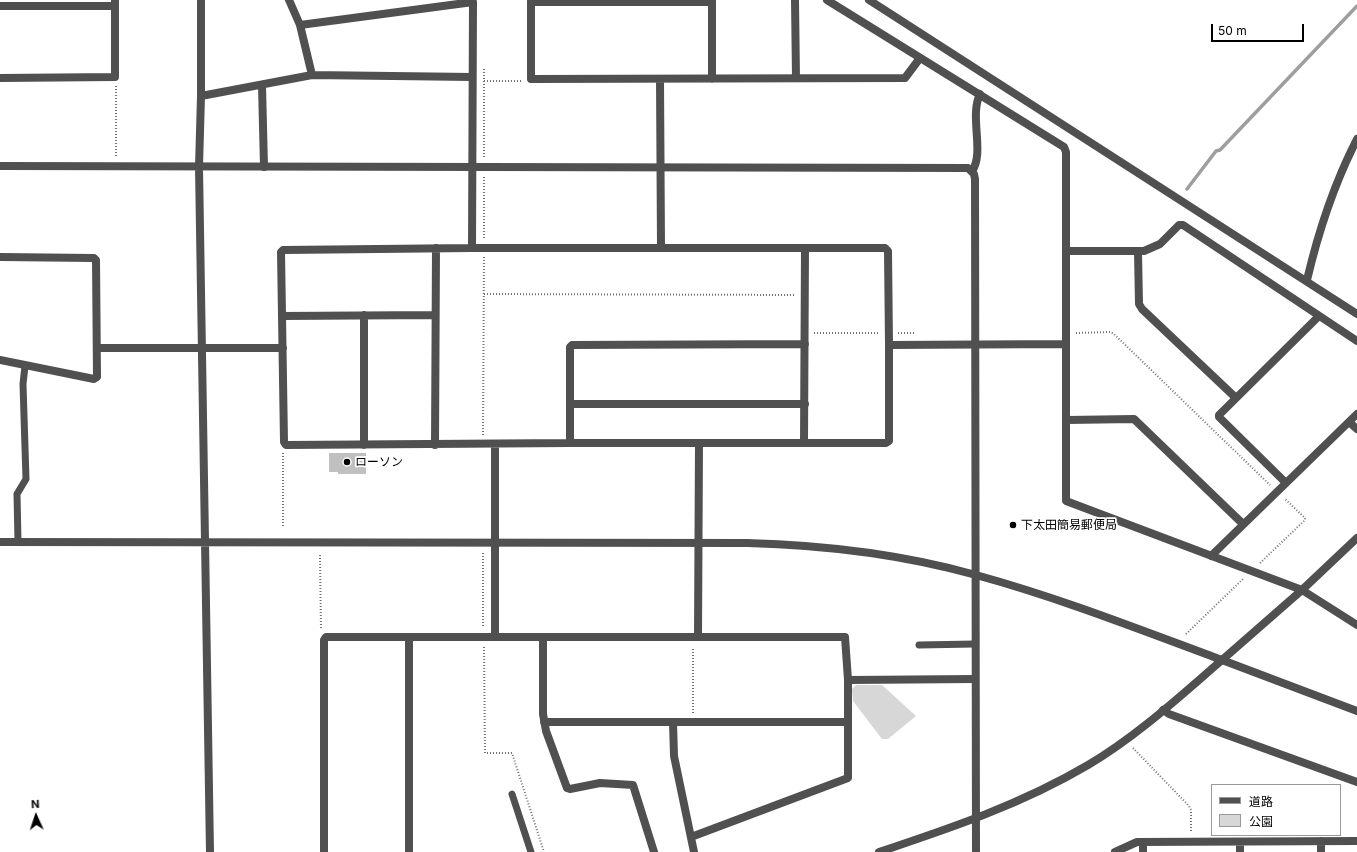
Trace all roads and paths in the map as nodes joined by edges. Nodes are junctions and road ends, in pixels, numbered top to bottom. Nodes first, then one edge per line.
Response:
1 (201, 0) edge
2 (289, 0) edge
3 (795, 0) edge
4 (827, 0) edge
5 (869, 0) edge
6 (531, 1) edge
7 (712, 1) edge
8 (115, 3) edge
9 (0, 6) edge
10 (300, 25) junction
11 (920, 58) junction
12 (312, 75) junction
13 (115, 77) junction
14 (0, 78) edge
15 (472, 78) junction
16 (796, 78) junction
17 (531, 79) junction
18 (660, 79) junction
19 (712, 79) junction
20 (484, 81) dead end
21 (262, 85) junction
22 (980, 94) junction
23 (201, 96) junction
24 (1357, 140) edge
25 (0, 166) edge
26 (116, 167) junction
27 (199, 167) junction
28 (264, 167) junction
29 (660, 167) junction
30 (472, 168) junction
31 (972, 171) junction
32 (436, 248) junction
33 (472, 248) junction
34 (660, 248) junction
35 (805, 248) junction
36 (1067, 251) junction
37 (1138, 252) junction
38 (0, 258) edge
39 (1307, 280) junction
40 (484, 294) dead end
41 (795, 302) dead end
42 (1357, 314) edge
43 (364, 315) junction
44 (435, 315) junction
45 (282, 316) junction
46 (1319, 316) junction
47 (1066, 333) junction
48 (1357, 341) edge
49 (805, 344) junction
50 (1066, 344) junction
51 (889, 345) junction
52 (975, 345) junction
53 (97, 348) junction
54 (283, 348) junction
55 (201, 349) junction
56 (0, 360) edge
57 (25, 366) junction
58 (1236, 398) junction
59 (570, 404) junction
60 (805, 404) junction
61 (1357, 414) edge
62 (1067, 420) junction
63 (1349, 422) junction
64 (1357, 429) edge
65 (284, 442) junction
66 (570, 443) junction
67 (699, 443) junction
68 (804, 443) junction
69 (495, 444) junction
70 (364, 445) junction
71 (435, 445) junction
72 (1285, 482) junction
73 (1277, 491) junction
74 (1242, 524) junction
75 (283, 527) dead end
76 (1357, 538) edge
77 (0, 542) edge
78 (18, 542) junction
79 (205, 542) junction
80 (494, 543) junction
81 (699, 543) junction
82 (320, 555) dead end
83 (1211, 556) junction
84 (1251, 571) junction
85 (975, 574) junction
86 (1302, 590) junction
87 (1357, 625) edge
88 (1186, 634) dead end
89 (696, 636) junction
90 (409, 637) junction
91 (495, 637) junction
92 (543, 637) junction
93 (325, 639) junction
94 (975, 644) junction
95 (919, 645) dead end
96 (1222, 660) junction
97 (975, 679) junction
98 (848, 680) junction
99 (1163, 710) junction
100 (1357, 711) edge
101 (544, 722) junction
102 (673, 722) junction
103 (693, 722) junction
104 (847, 722) junction
105 (1132, 747) dead end
106 (1357, 782) edge
107 (512, 794) dead end
108 (976, 819) junction
109 (691, 837) junction
110 (1321, 841) junction
111 (1357, 841) edge
112 (1143, 842) junction
113 (1191, 842) junction
114 (1240, 842) junction
115 (210, 852) edge
116 (324, 852) edge
117 (409, 852) edge
118 (531, 852) edge
119 (654, 852) edge
120 (694, 852) edge
121 (882, 852) edge
122 (976, 852) edge
123 (1114, 852) edge
124 (1143, 852) edge
125 (1240, 852) edge
126 (1321, 852) edge

1 - 23 street
2 - 10 street
3 - 16 street
4 - 11 street
5 - 39 street
6 - 7 street
6 - 17 street
7 - 19 street
8 - 9 street
8 - 13 street
10 - 12 street
10 - 15 street
11 - 16 street
11 - 22 street
12 - 15 street
12 - 21 street
13 - 14 street
13 - 26 path
15 - 30 street
16 - 19 street
17 - 18 street
17 - 20 path
18 - 19 street
18 - 29 street
21 - 23 street
21 - 28 street
22 - 31 street
22 - 36 street
23 - 27 street
24 - 39 street
25 - 26 street
26 - 27 street
27 - 28 street
27 - 55 street
28 - 30 street
29 - 30 street
29 - 31 street
29 - 34 street
30 - 33 street
31 - 52 street
32 - 33 street
32 - 44 street
32 - 45 street
33 - 34 street
34 - 35 street
35 - 49 street
35 - 51 street
36 - 37 street
36 - 47 street
37 - 46 street
37 - 58 street
38 - 53 street
39 - 42 street
40 - 41 path
43 - 44 street
43 - 45 street
43 - 70 street
44 - 71 street
45 - 54 street
46 - 48 street
46 - 58 street
47 - 50 street
47 - 73 path
49 - 59 street
49 - 60 street
50 - 52 street
50 - 62 street
51 - 52 street
51 - 68 street
52 - 85 street
53 - 55 street
53 - 57 street
54 - 55 street
54 - 65 street
55 - 79 street
56 - 57 street
57 - 78 lane
58 - 72 street
59 - 60 street
59 - 66 street
60 - 68 street
61 - 63 street
62 - 74 street
62 - 83 street
63 - 64 street
63 - 72 street
65 - 70 street
65 - 75 path
66 - 67 street
66 - 69 street
67 - 68 street
67 - 81 street
69 - 71 street
69 - 80 street
70 - 71 street
72 - 73 street
73 - 74 street
73 - 84 path
74 - 83 street
76 - 86 street
77 - 78 street
78 - 79 street
79 - 80 street
79 - 115 street
80 - 81 street
80 - 91 street
81 - 85 street
81 - 89 street
82 - 93 path
83 - 84 street
84 - 86 street
84 - 88 path
85 - 94 street
85 - 96 street
86 - 87 street
86 - 96 street
89 - 92 street
89 - 98 street
89 - 103 path
90 - 91 street
90 - 93 street
90 - 117 street
91 - 92 street
92 - 101 street
93 - 116 street
94 - 95 lane
94 - 97 street
96 - 99 street
96 - 100 street
97 - 98 street
97 - 108 street
98 - 104 street
99 - 106 street
99 - 108 street
101 - 102 street
101 - 119 street
102 - 103 street
102 - 109 street
103 - 104 street
104 - 109 street
105 - 113 path
107 - 118 lane
108 - 121 street
108 - 122 street
109 - 120 street
110 - 111 street
110 - 114 street
110 - 126 street
112 - 113 street
112 - 123 street
112 - 124 street
113 - 114 street
114 - 125 street

